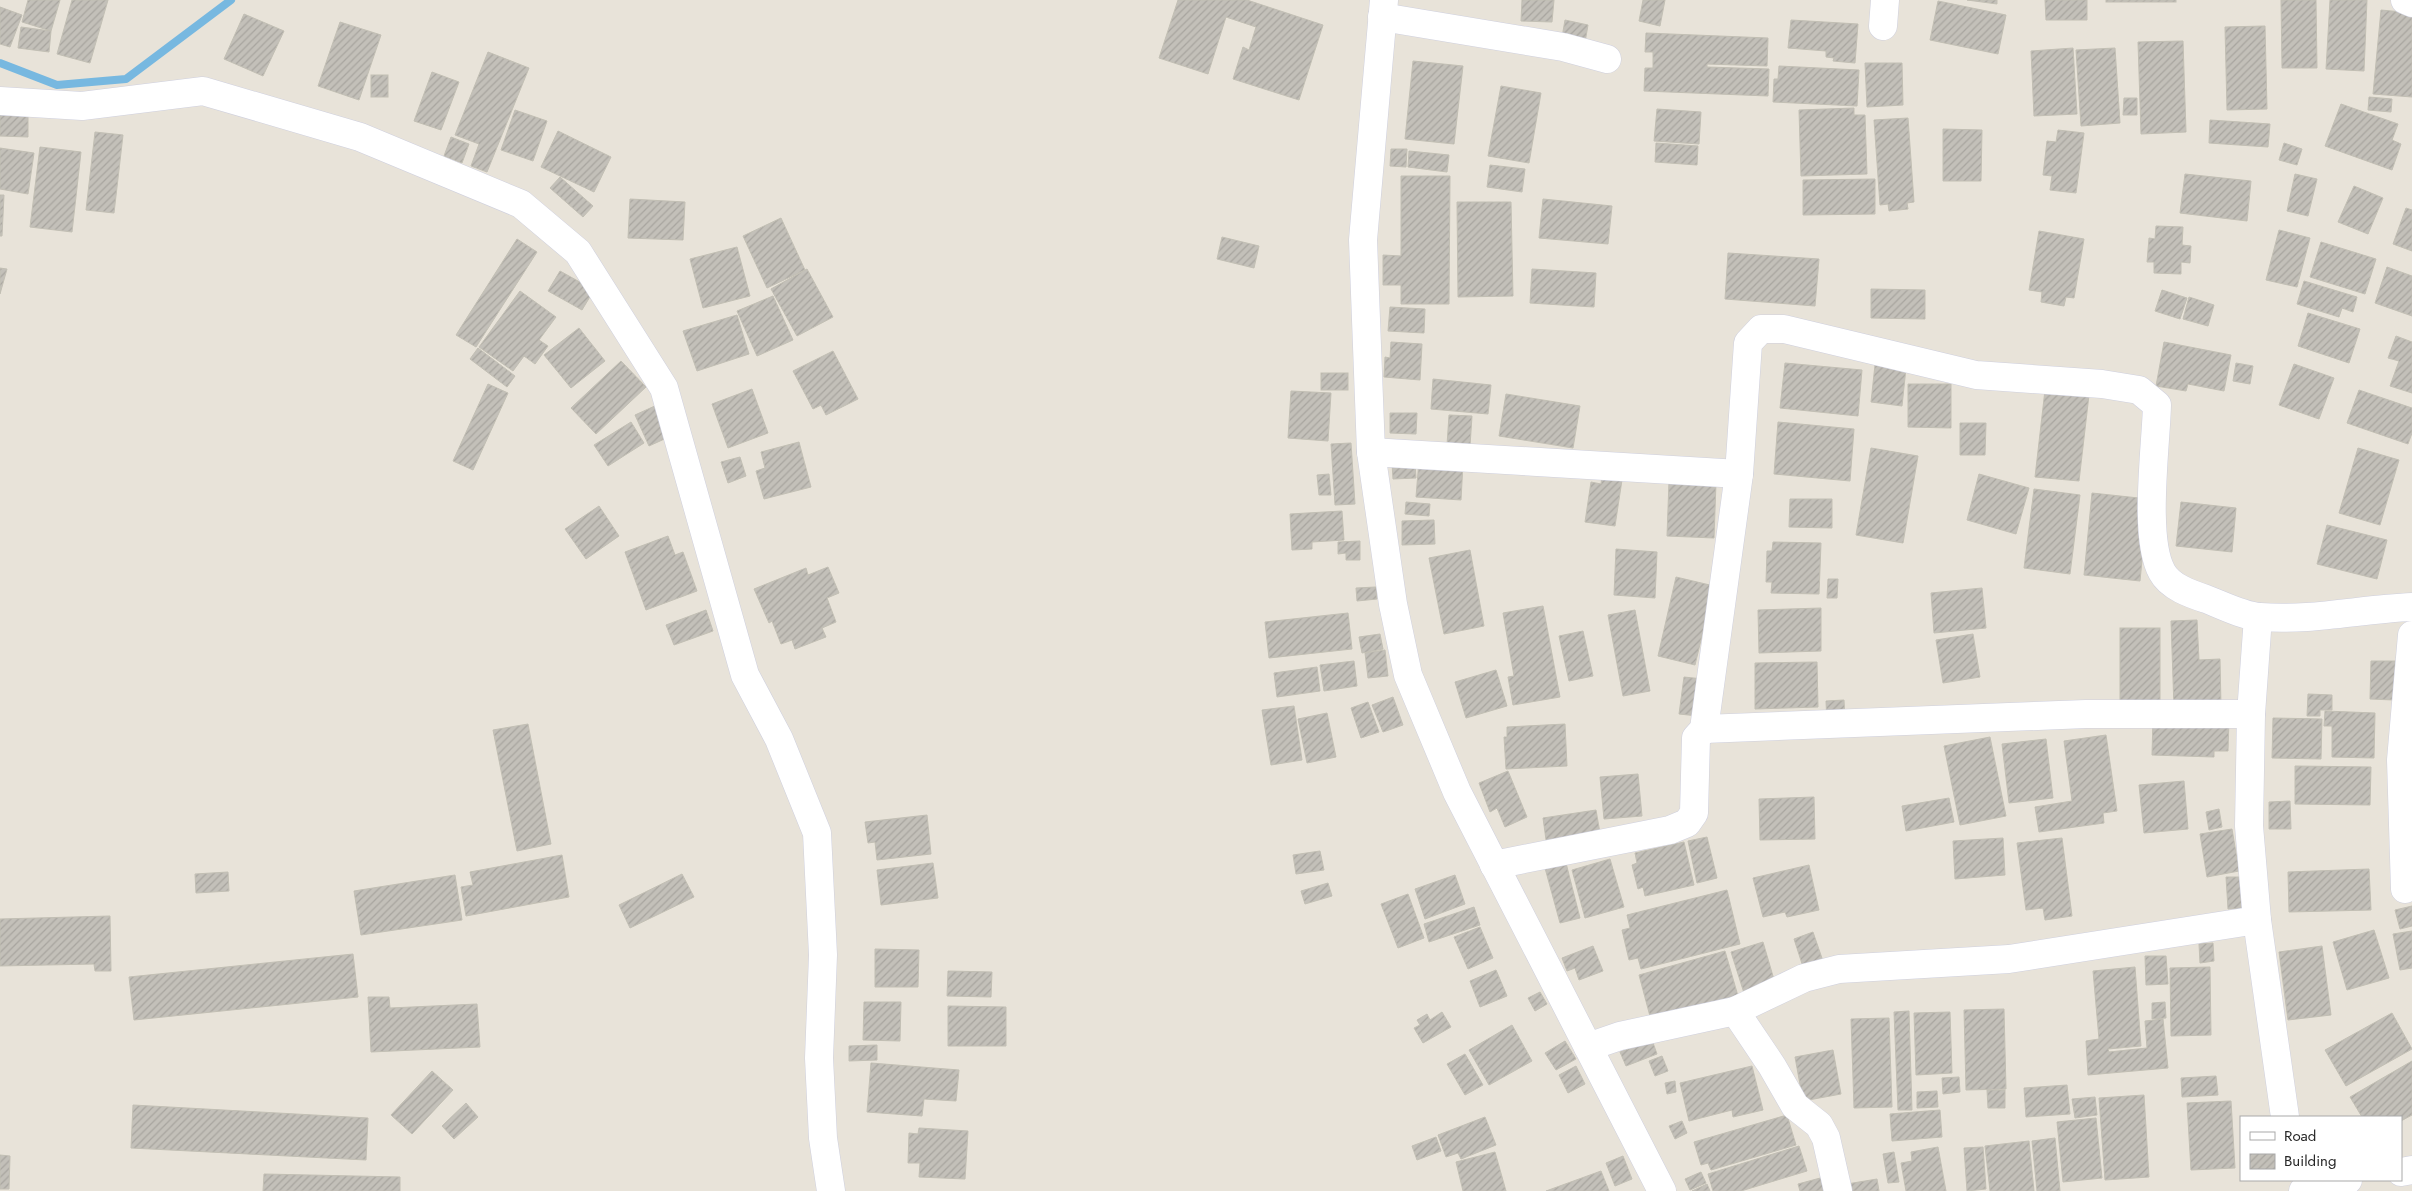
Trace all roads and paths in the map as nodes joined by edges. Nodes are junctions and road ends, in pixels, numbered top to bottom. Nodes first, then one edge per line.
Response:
1 (2404, 0) edge
2 (2412, 3) edge
3 (1383, 8) edge
4 (1607, 58) dead end
5 (0, 101) edge
6 (1371, 452) junction
7 (1739, 474) junction
8 (2412, 607) edge
9 (2258, 617) junction
10 (2412, 635) edge
11 (2251, 714) junction
12 (1704, 729) junction
13 (1494, 865) junction
14 (2405, 889) dead end
15 (2257, 920) junction
16 (1735, 1011) junction
17 (1588, 1047) junction
18 (2285, 1116) edge
19 (2344, 1181) edge
20 (831, 1191) edge
21 (1662, 1191) edge
22 (1838, 1191) edge
23 (2303, 1191) edge

1 - 2 street
3 - 4 street
3 - 6 street
5 - 20 street
6 - 7 street
6 - 13 street
7 - 9 street
7 - 12 street
8 - 9 street
9 - 11 street
10 - 14 street
11 - 12 street
11 - 15 street
12 - 13 street
13 - 17 street
15 - 16 street
15 - 18 street
16 - 17 street
16 - 22 street
17 - 21 street
19 - 23 street

